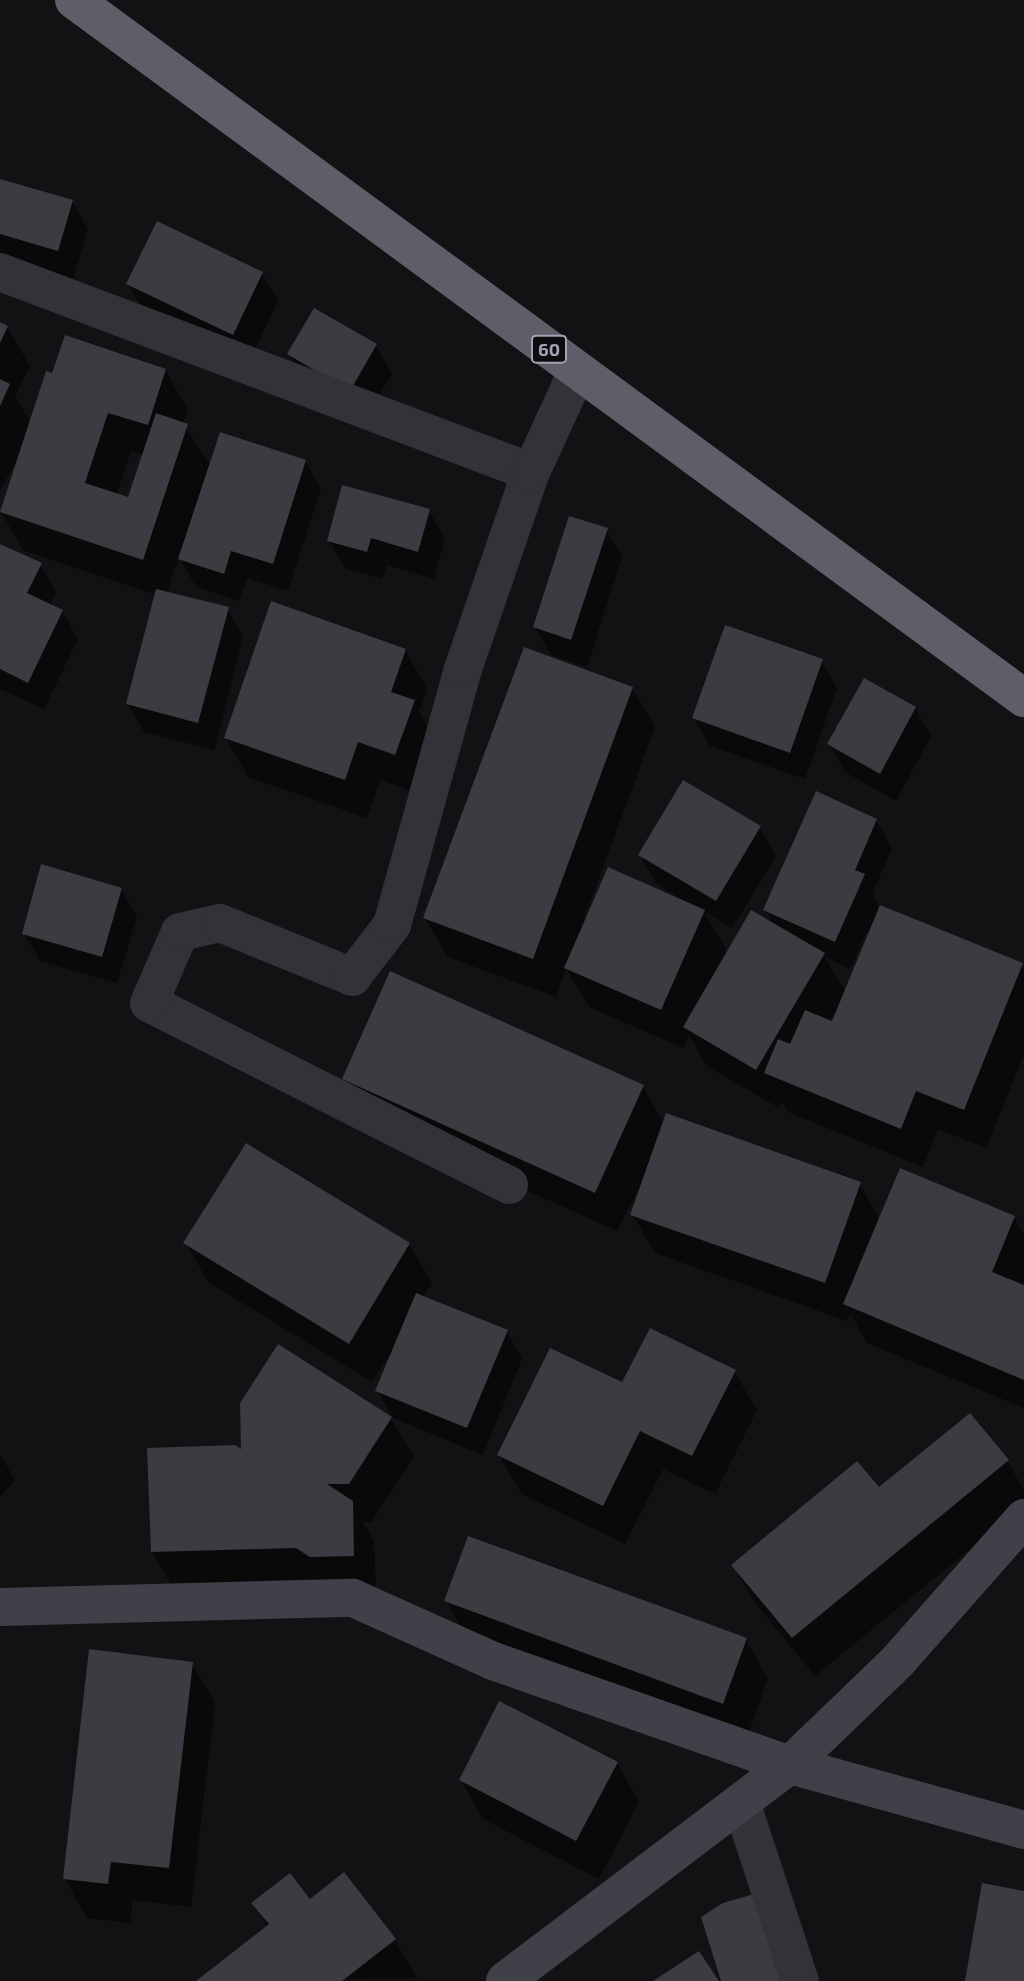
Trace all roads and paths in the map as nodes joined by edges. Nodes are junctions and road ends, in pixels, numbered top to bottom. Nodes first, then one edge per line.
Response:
1 (74, 0) edge
2 (0, 271) edge
3 (578, 370) junction
4 (531, 472) junction
5 (1024, 698) edge
6 (509, 1185) dead end
7 (1024, 1518) edge
8 (0, 1607) edge
9 (790, 1765) junction
10 (741, 1802) junction
11 (1024, 1830) edge
12 (505, 1981) edge
13 (800, 1981) edge

1 - 3 highway, 60
2 - 4 street
3 - 4 street
3 - 5 highway, 60
4 - 6 street
7 - 9 street
8 - 9 street
9 - 10 street
9 - 11 street
10 - 12 street
10 - 13 street

